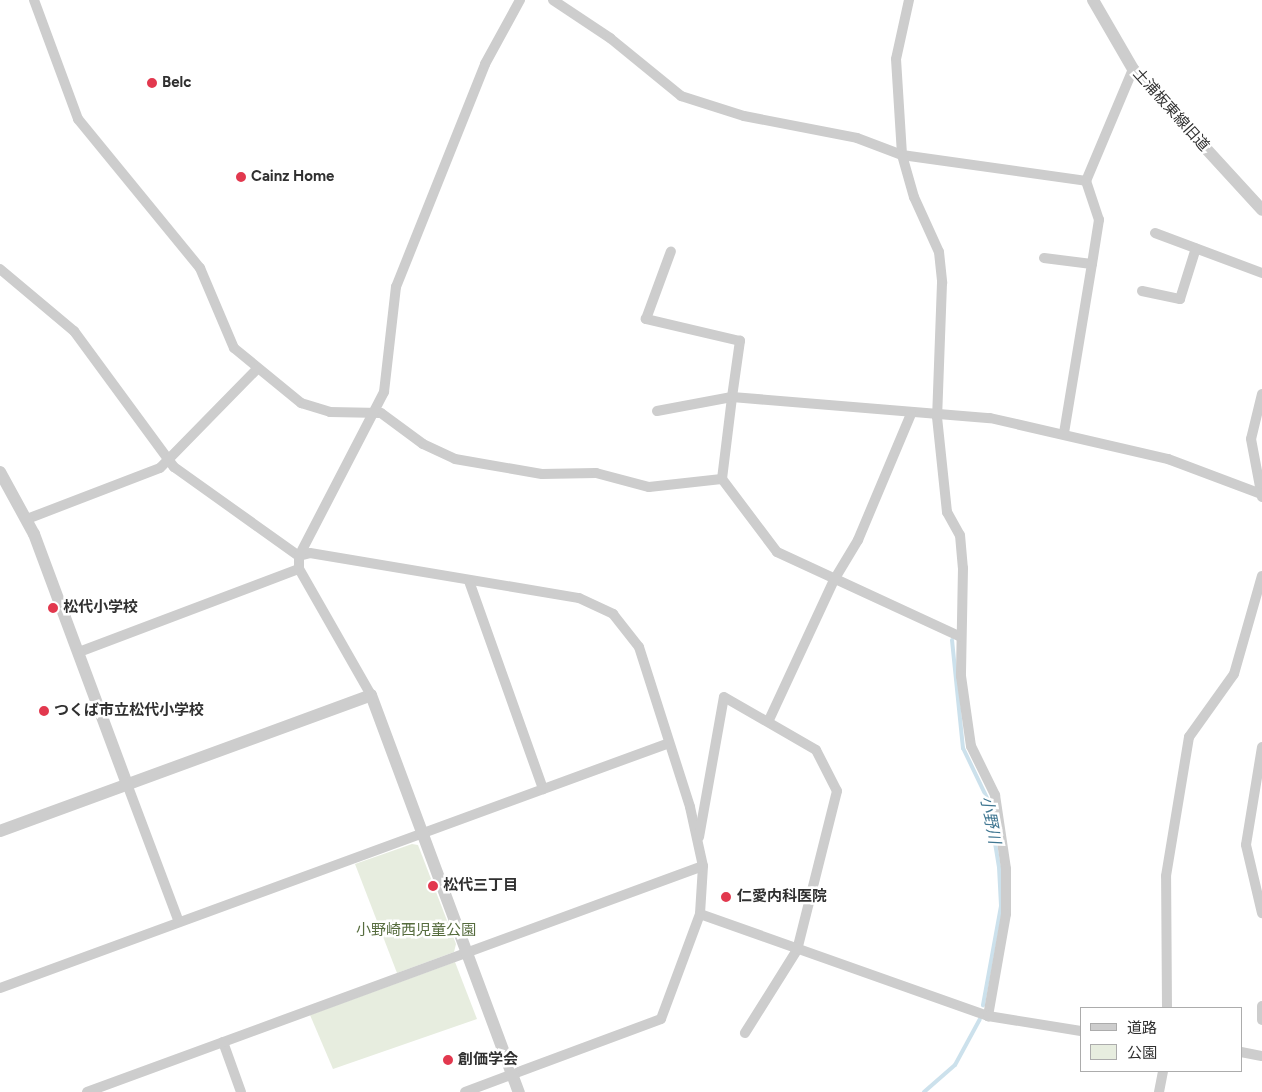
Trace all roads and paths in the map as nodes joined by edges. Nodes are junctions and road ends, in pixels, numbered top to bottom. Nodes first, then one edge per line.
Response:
1 (34, 0) edge
2 (520, 0) edge
3 (553, 0) edge
4 (909, 0) edge
5 (1094, 0) edge
6 (1133, 68) junction
7 (902, 155) junction
8 (1086, 180) junction
9 (1262, 210) edge
10 (1155, 233) dead end
11 (1196, 248) junction
12 (671, 251) dead end
13 (1044, 258) dead end
14 (1092, 264) junction
15 (0, 270) edge
16 (1262, 273) edge
17 (1142, 290) dead end
18 (257, 369) junction
19 (1262, 394) edge
20 (732, 397) junction
21 (371, 410) junction
22 (657, 411) dead end
23 (911, 414) junction
24 (937, 417) junction
25 (1064, 433) junction
26 (168, 460) junction
27 (0, 472) edge
28 (722, 479) junction
29 (1262, 496) edge
30 (27, 518) junction
31 (299, 556) junction
32 (299, 569) junction
33 (1262, 576) edge
34 (834, 580) junction
35 (469, 582) junction
36 (961, 637) junction
37 (79, 652) junction
38 (371, 695) junction
39 (770, 720) junction
40 (669, 743) junction
41 (1262, 747) edge
42 (126, 784) junction
43 (543, 789) junction
44 (0, 831) edge
45 (422, 833) junction
46 (699, 837) junction
47 (703, 866) junction
48 (1262, 912) edge
49 (700, 914) junction
50 (179, 922) junction
51 (797, 950) junction
52 (467, 954) junction
53 (0, 988) edge
54 (1262, 1006) edge
55 (1167, 1007) edge
56 (988, 1016) junction
57 (1262, 1020) edge
58 (1080, 1031) edge
59 (745, 1033) dead end
60 (223, 1042) junction
61 (1242, 1052) edge
62 (1262, 1056) edge
63 (1163, 1072) edge
64 (512, 1075) junction
65 (87, 1092) edge
66 (241, 1092) edge
67 (465, 1092) edge
68 (519, 1092) edge
69 (1159, 1092) edge

1 - 18 street
2 - 21 street
3 - 7 street
4 - 7 street
5 - 6 street, 土浦板東線旧道
6 - 8 street
6 - 9 street, 土浦板東線旧道
7 - 8 street
7 - 24 street
8 - 14 street
10 - 11 street
11 - 16 street
11 - 17 street
12 - 20 street
13 - 14 street
14 - 25 street
15 - 26 street
18 - 21 street
18 - 26 street
19 - 29 street
20 - 22 street
20 - 23 street
20 - 28 street
21 - 28 street
21 - 31 street
23 - 24 street
23 - 34 street
24 - 25 street
24 - 36 street
25 - 29 street
26 - 30 street
26 - 31 street
27 - 30 street
28 - 34 street
30 - 37 street
31 - 32 street
31 - 35 street
32 - 37 street
32 - 38 street
33 - 55 street
34 - 36 street
34 - 39 street
35 - 40 street
35 - 43 street
36 - 56 street
37 - 42 street
38 - 42 street
38 - 45 street
39 - 46 street
39 - 51 street
40 - 43 street
40 - 46 street
41 - 48 street
42 - 44 street
42 - 50 street
43 - 45 street
45 - 50 street
45 - 52 street
46 - 47 street
47 - 49 street
47 - 52 street
49 - 51 street
49 - 64 street
50 - 53 street
51 - 56 street
51 - 59 street
52 - 60 street
52 - 64 street
54 - 57 street
56 - 58 street
60 - 65 street
60 - 66 street
61 - 62 street
63 - 69 street
64 - 67 street
64 - 68 street

